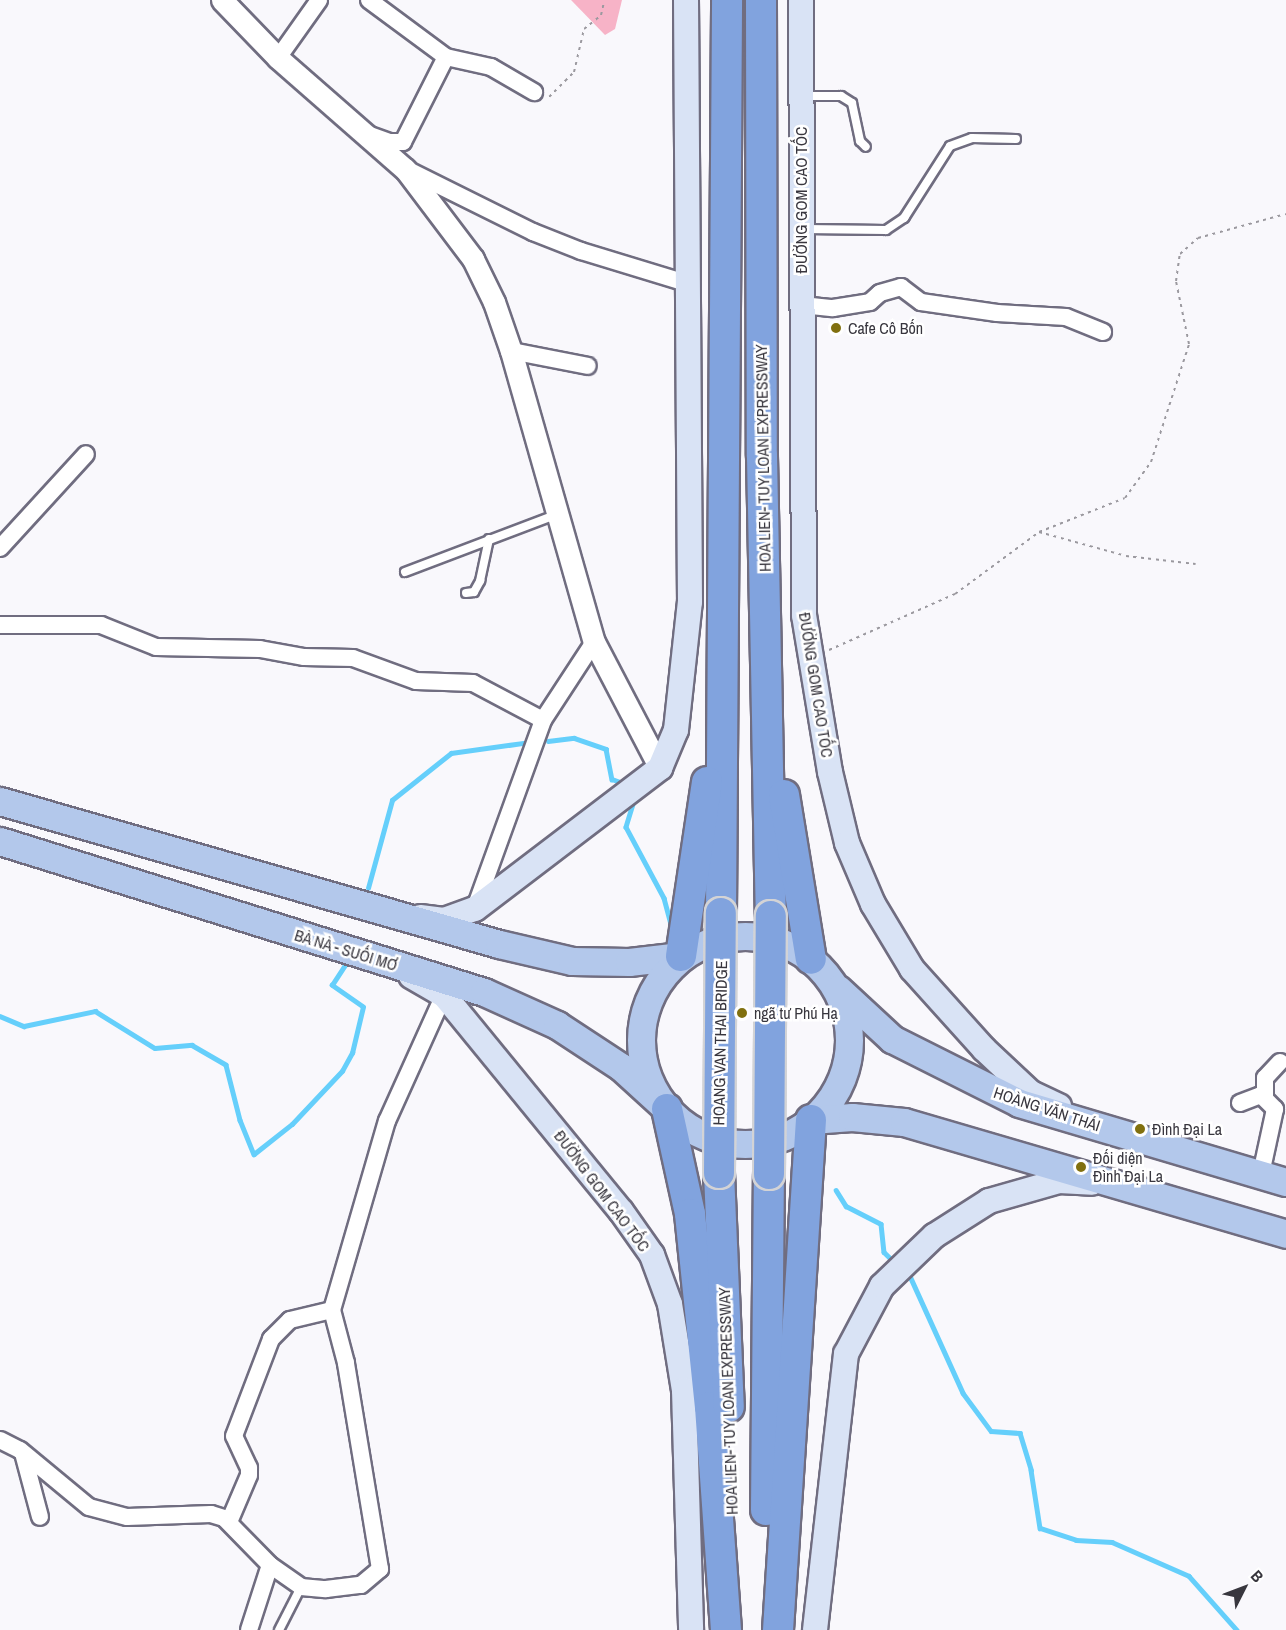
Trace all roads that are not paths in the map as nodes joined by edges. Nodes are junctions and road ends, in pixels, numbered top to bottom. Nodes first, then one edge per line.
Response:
1 (222, 0) edge
2 (319, 0) edge
3 (369, 0) edge
4 (686, 0) edge
5 (727, 0) edge
6 (761, 0) edge
7 (801, 0) edge
8 (446, 57) junction
9 (278, 58) junction
10 (534, 92) road end
11 (801, 97) junction
12 (360, 131) junction
13 (1016, 139) dead end
14 (866, 147) dead end
15 (405, 169) junction
16 (761, 195) junction
17 (801, 230) junction
18 (686, 283) junction
19 (802, 306) junction
20 (728, 309) junction
21 (1103, 332) dead end
22 (511, 351) junction
23 (588, 366) dead end
24 (86, 454) dead end
25 (555, 515) junction
26 (489, 539) junction
27 (0, 548) edge
28 (405, 572) dead end
29 (466, 592) dead end
30 (0, 625) edge
31 (594, 642) junction
32 (543, 720) junction
33 (660, 768) junction
34 (0, 801) edge
35 (0, 841) edge
36 (475, 909) junction
37 (721, 913) joint
38 (405, 915) junction
39 (681, 956) junction
40 (811, 959) junction
41 (388, 963) junction
42 (834, 985) junction
43 (444, 995) junction
44 (1280, 1062) dead end
45 (1286, 1096) edge
46 (1265, 1097) junction
47 (1240, 1103) dead end
48 (667, 1109) junction
49 (811, 1120) junction
50 (1274, 1122) junction
51 (1125, 1134) junction
52 (719, 1173) joint
53 (1274, 1178) edge
54 (1117, 1184) junction
55 (1286, 1234) edge
56 (332, 1310) junction
57 (0, 1440) edge
58 (23, 1453) junction
59 (40, 1517) dead end
60 (229, 1522) junction
61 (270, 1565) junction
62 (301, 1587) junction
63 (249, 1630) edge
64 (279, 1630) edge
65 (691, 1630) edge
66 (726, 1630) edge
67 (734, 1630) edge
68 (768, 1630) edge
69 (778, 1630) edge
70 (815, 1630) edge

1 - 9 street
2 - 9 street
3 - 8 street
4 - 18 main road
5 - 20 highway, HOA LIEN- TUY LOAN EXPRESSWAY
6 - 16 highway, HOA LIEN- TUY LOAN EXPRESSWAY
7 - 11 main road, ĐƯỜNG GOM CAO TỐC
8 - 10 street
8 - 12 street
9 - 12 street
11 - 14 lane
11 - 17 main road, ĐƯỜNG GOM CAO TỐC
12 - 15 street
13 - 17 lane
15 - 18 street
15 - 22 street
16 - 40 highway
16 - 68 highway, HOA LIEN- TUY LOAN EXPRESSWAY, bridge
17 - 19 main road, ĐƯỜNG GOM CAO TỐC
18 - 33 main road
19 - 21 street
19 - 51 main road, ĐƯỜNG GOM CAO TỐC
20 - 37 highway, HOA LIEN- TUY LOAN EXPRESSWAY
20 - 39 highway
22 - 23 street
22 - 25 street
24 - 27 street
25 - 26 lane
25 - 31 street
26 - 28 lane
26 - 29 lane
30 - 32 street
31 - 32 street
31 - 33 street
32 - 36 street
33 - 36 main road
34 - 38 main road
35 - 41 main road, BÀ NÀ - SUỐI MƠ
36 - 38 main road
37 - 52 highway, HOANG VAN THAI BRIDGE, bridge
38 - 39 main road
39 - 40 main road
39 - 48 main road
40 - 42 main road
41 - 43 main road, ĐƯỜNG GOM CAO TỐC
41 - 48 main road, BÀ NÀ - SUỐI MƠ
42 - 49 main road
42 - 51 main road, HOÀNG VĂN THÁI
43 - 56 street
43 - 65 main road, ĐƯỜNG GOM CAO TỐC
44 - 46 street
45 - 50 street
46 - 47 street
46 - 50 street
48 - 49 main road
48 - 66 highway
49 - 54 main road
49 - 69 highway
50 - 53 street
51 - 53 main road, HOÀNG VĂN THÁI
52 - 67 highway, HOA LIEN- TUY LOAN EXPRESSWAY
54 - 55 main road
54 - 70 main road
56 - 60 street
56 - 62 street
57 - 58 street
58 - 59 street
58 - 60 street
60 - 61 street
61 - 62 street
61 - 63 street
62 - 64 lane

